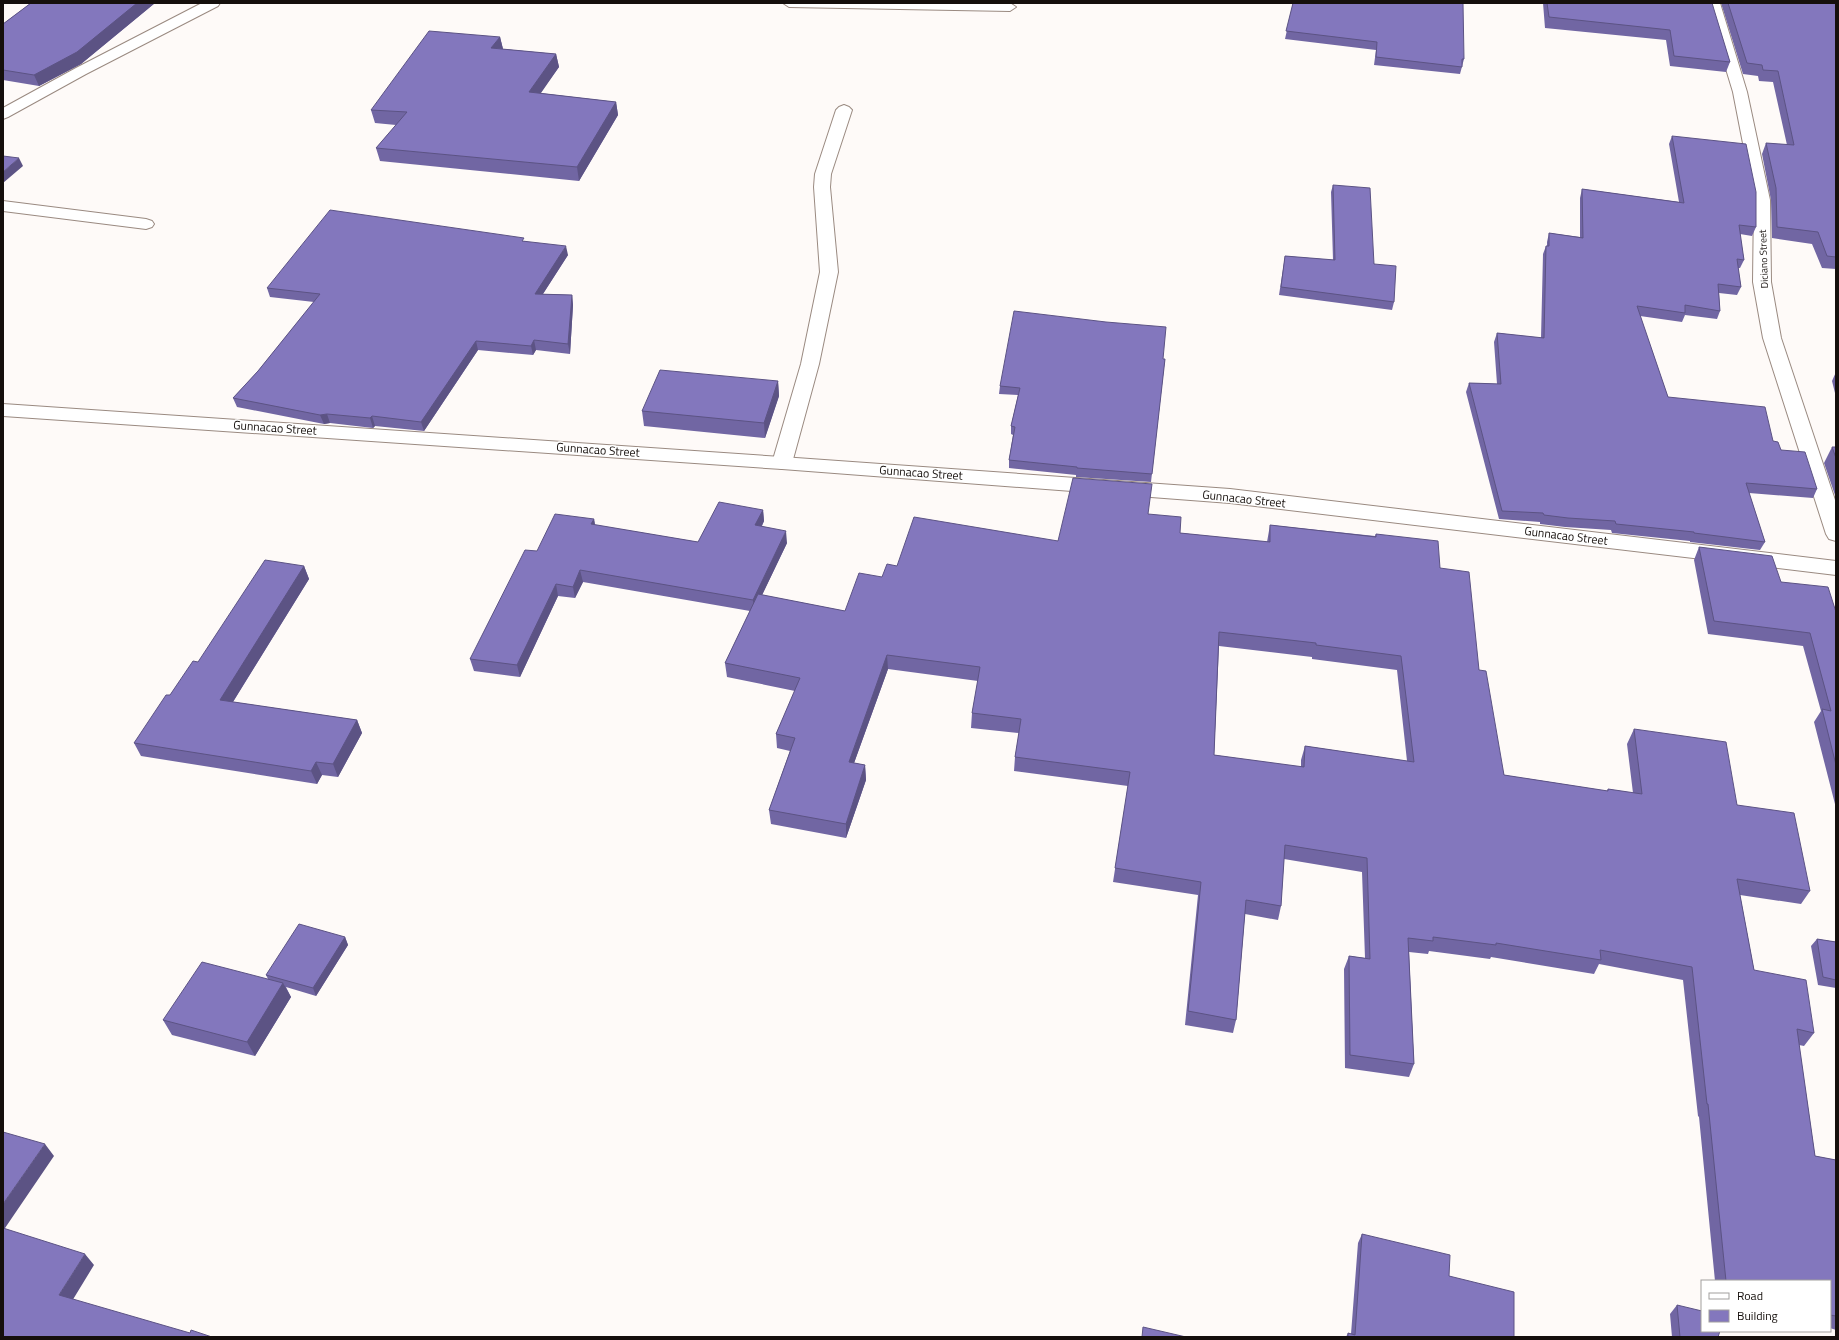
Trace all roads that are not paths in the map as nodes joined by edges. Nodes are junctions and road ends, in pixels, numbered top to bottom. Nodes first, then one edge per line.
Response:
1 (213, 3) edge
2 (788, 3) edge
3 (1714, 3) edge
4 (1010, 7) dead end
5 (844, 110) dead end
6 (3, 114) edge
7 (3, 206) edge
8 (146, 224) dead end
9 (3, 410) edge
10 (782, 462) junction
11 (1836, 534) edge
12 (1836, 568) edge

1 - 6 street
2 - 4 lane
3 - 11 street, Diciano Street
5 - 10 street
7 - 8 street
9 - 10 street, Gunnacao Street
10 - 12 street, Gunnacao Street

